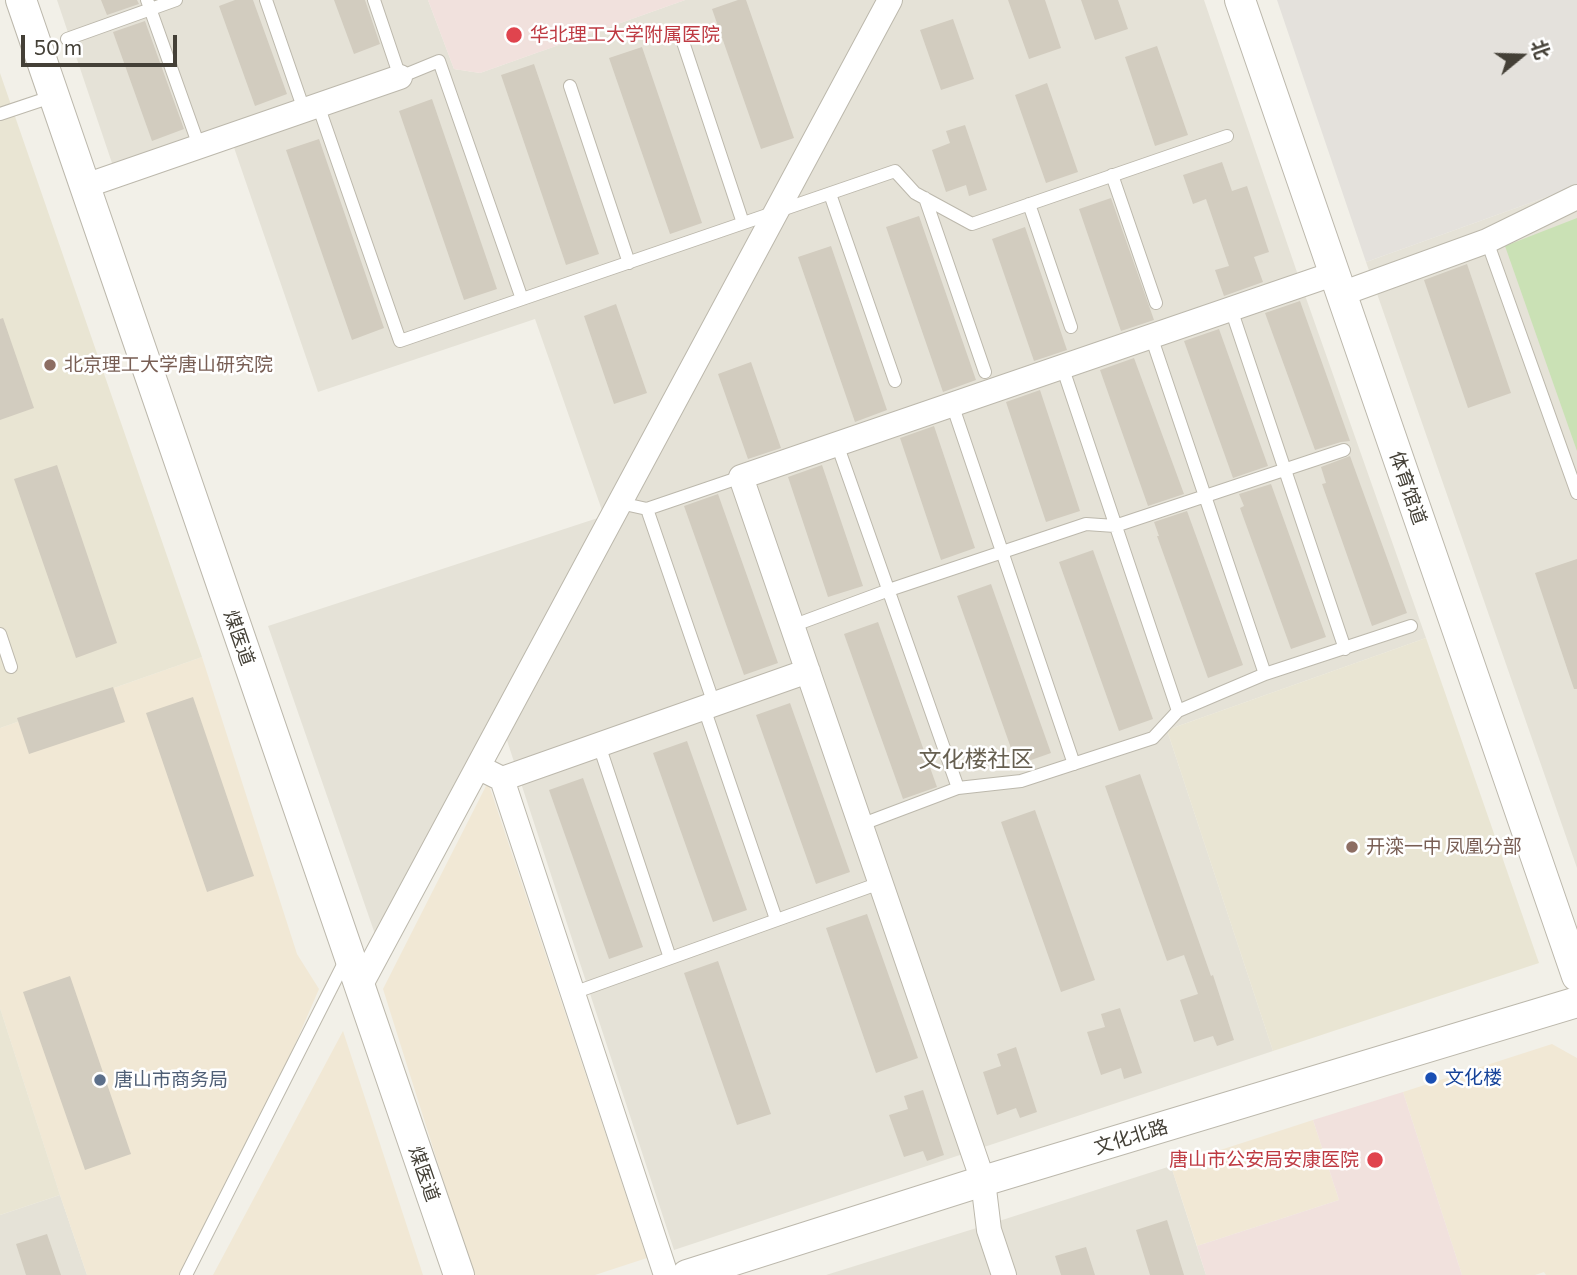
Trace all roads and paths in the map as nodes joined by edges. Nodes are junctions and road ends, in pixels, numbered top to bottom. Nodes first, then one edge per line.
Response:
1 (21, 0) edge
2 (176, 0) edge
3 (266, 0) edge
4 (374, 0) edge
5 (890, 0) edge
6 (1240, 0) edge
7 (149, 5) edge
8 (67, 39) dead end
9 (683, 42) dead end
10 (400, 77) junction
11 (570, 86) dead end
12 (54, 96) junction
13 (311, 107) junction
14 (0, 114) edge
15 (1227, 136) dead end
16 (199, 146) junction
17 (1112, 176) junction
18 (85, 186) junction
19 (830, 194) junction
20 (1577, 197) edge
21 (925, 198) junction
22 (1029, 204) junction
23 (776, 212) junction
24 (743, 223) junction
25 (1487, 242) junction
26 (629, 262) junction
27 (1337, 284) junction
28 (522, 299) junction
29 (1156, 303) dead end
30 (1231, 309) junction
31 (1072, 327) dead end
32 (1151, 336) junction
33 (1062, 366) junction
34 (985, 372) dead end
35 (895, 381) dead end
36 (952, 404) junction
37 (837, 444) junction
38 (1345, 450) dead end
39 (1285, 470) junction
40 (741, 477) junction
41 (1577, 493) edge
42 (1206, 497) junction
43 (620, 503) junction
44 (647, 509) junction
45 (1115, 526) junction
46 (1002, 552) junction
47 (889, 590) junction
48 (792, 626) junction
49 (1411, 626) dead end
50 (0, 634) edge
51 (1345, 649) junction
52 (11, 667) dead end
53 (808, 671) junction
54 (1265, 674) junction
55 (709, 706) junction
56 (1178, 711) junction
57 (599, 745) junction
58 (1074, 764) junction
59 (478, 767) junction
60 (502, 779) junction
61 (958, 788) junction
62 (860, 825) junction
63 (880, 883) junction
64 (776, 919) junction
65 (348, 955) junction
66 (670, 958) junction
67 (1577, 976) edge
68 (359, 988) junction
69 (573, 993) junction
70 (1577, 1002) edge
71 (983, 1181) junction
72 (186, 1275) edge
73 (459, 1275) edge
74 (666, 1275) edge
75 (687, 1275) edge
76 (1004, 1275) edge

1 - 12 street, 煤医道
2 - 7 lane
3 - 13 lane
4 - 10 lane
5 - 23 street
6 - 27 street, 体育馆道
7 - 8 lane
7 - 16 lane
9 - 24 lane
10 - 13 street
10 - 28 lane
11 - 26 lane
12 - 14 lane
12 - 18 street, 煤医道
13 - 16 street
13 - 28 lane
15 - 17 lane
16 - 18 street
17 - 22 lane
17 - 29 lane
18 - 65 street, 煤医道
19 - 21 lane
19 - 23 lane
19 - 35 lane
20 - 25 street
21 - 22 lane
21 - 34 lane
22 - 31 lane
23 - 24 lane
23 - 43 street
24 - 26 lane
25 - 27 street
25 - 41 lane
26 - 28 lane
27 - 30 street
27 - 67 street, 体育馆道
30 - 32 street
30 - 39 lane
32 - 33 street
32 - 42 lane
33 - 36 street
33 - 45 lane
36 - 37 street
36 - 46 lane
37 - 40 street
37 - 47 lane
38 - 39 lane
39 - 42 lane
39 - 51 lane
40 - 44 lane
40 - 48 street
42 - 45 lane
42 - 54 lane
43 - 44 lane
43 - 59 street
44 - 55 lane
45 - 46 lane
45 - 56 lane
46 - 47 lane
46 - 58 lane
47 - 48 lane
47 - 61 lane
48 - 53 street
49 - 51 lane
50 - 52 lane
51 - 54 lane
53 - 55 street
53 - 62 street
54 - 56 lane
55 - 57 street
55 - 64 lane
56 - 58 lane
57 - 60 street
57 - 66 lane
58 - 61 lane
59 - 60 street
59 - 68 street
60 - 69 street
61 - 62 lane
62 - 63 street
63 - 64 lane
63 - 71 street
64 - 66 lane
65 - 68 street, 煤医道
65 - 72 lane
66 - 69 lane
68 - 73 street, 煤医道
69 - 74 street
70 - 71 street, 文化北路
71 - 75 street, 文化北路
71 - 76 street

